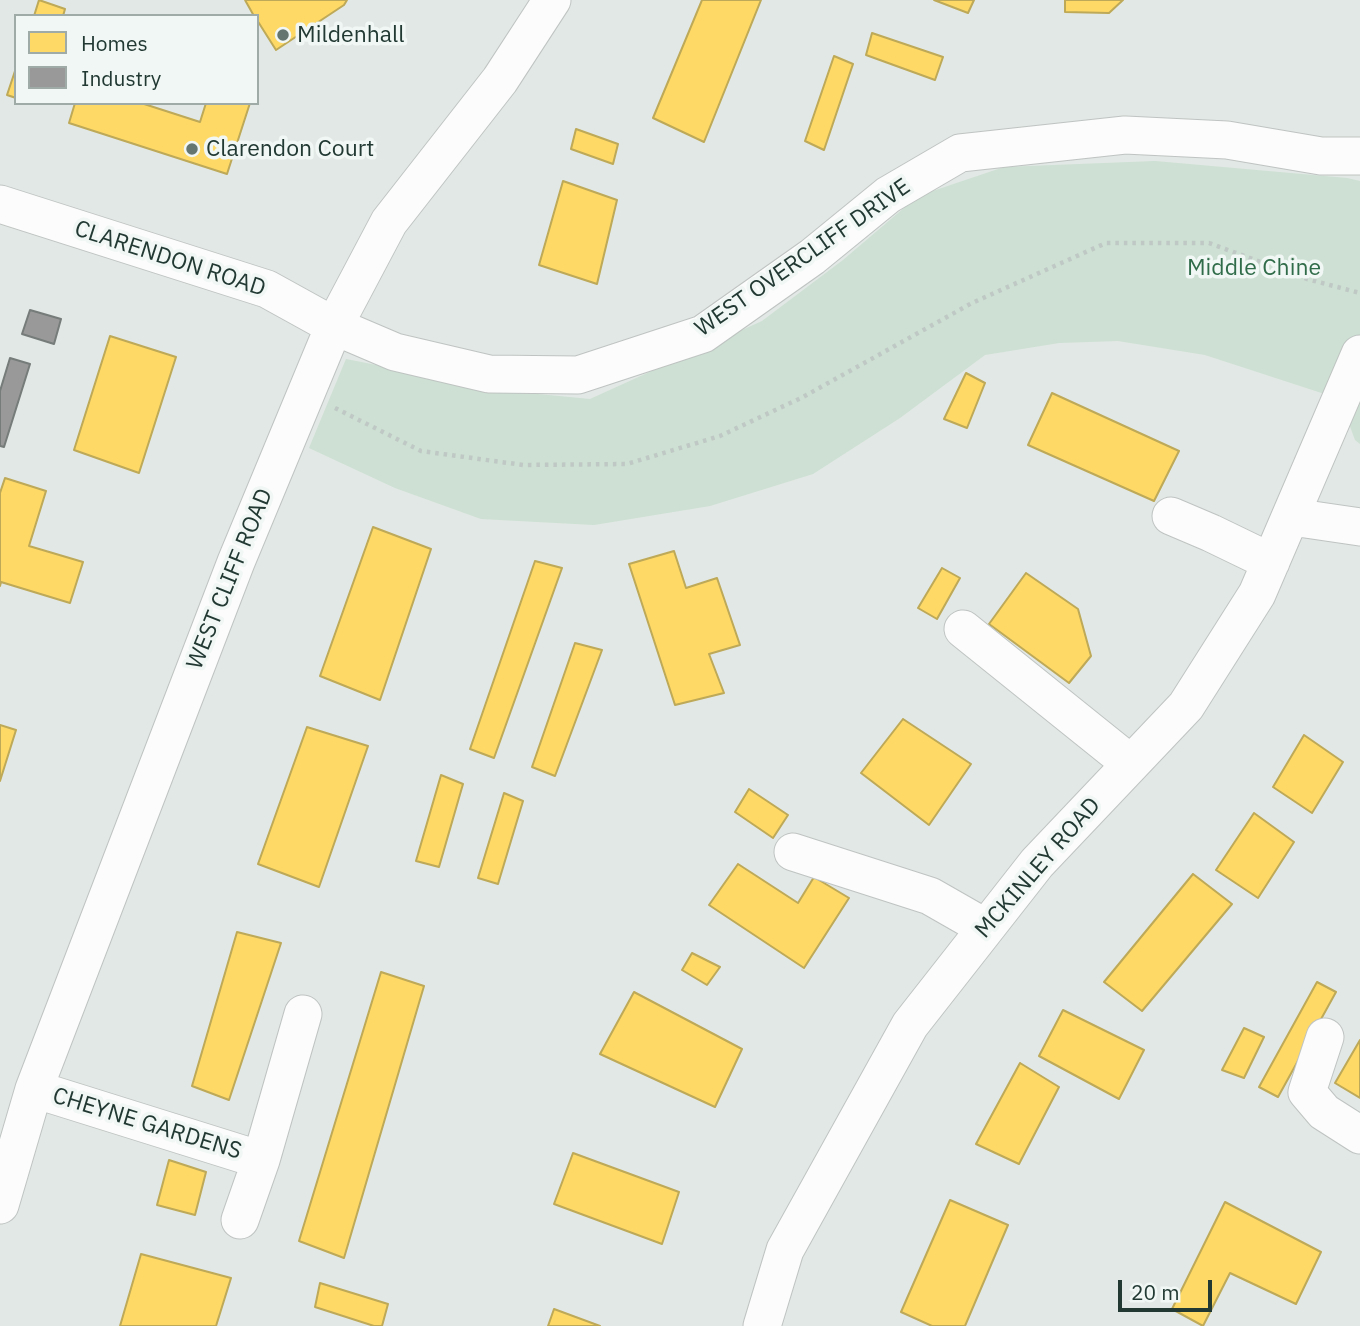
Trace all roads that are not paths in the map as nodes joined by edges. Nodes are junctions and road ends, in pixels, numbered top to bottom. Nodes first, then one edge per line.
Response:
1 (552, 0) edge
2 (1360, 156) edge
3 (0, 204) edge
4 (334, 326) junction
5 (1360, 354) edge
6 (1171, 516) dead end
7 (1292, 517) junction
8 (1360, 527) edge
9 (1271, 562) junction
10 (963, 629) dead end
11 (1131, 764) junction
12 (793, 852) dead end
13 (986, 928) junction
14 (303, 1014) dead end
15 (1325, 1037) dead end
16 (34, 1089) junction
17 (1360, 1135) edge
18 (261, 1160) junction
19 (0, 1205) edge
20 (240, 1220) dead end
21 (762, 1326) edge

1 - 4 street, WEST CLIFF ROAD
2 - 4 street, WEST OVERCLIFF DRIVE
3 - 4 street, CLARENDON ROAD
4 - 16 street, WEST CLIFF ROAD
5 - 7 street, MCKINLEY ROAD
6 - 9 street
7 - 8 street
7 - 9 street, MCKINLEY ROAD
9 - 11 street, MCKINLEY ROAD
10 - 11 street
11 - 13 street, MCKINLEY ROAD
12 - 13 street
13 - 21 street, MCKINLEY ROAD
14 - 18 street, CHEYNE GARDENS
15 - 17 street
16 - 18 street, CHEYNE GARDENS
16 - 19 street, WEST CLIFF ROAD
18 - 20 street, CHEYNE GARDENS

